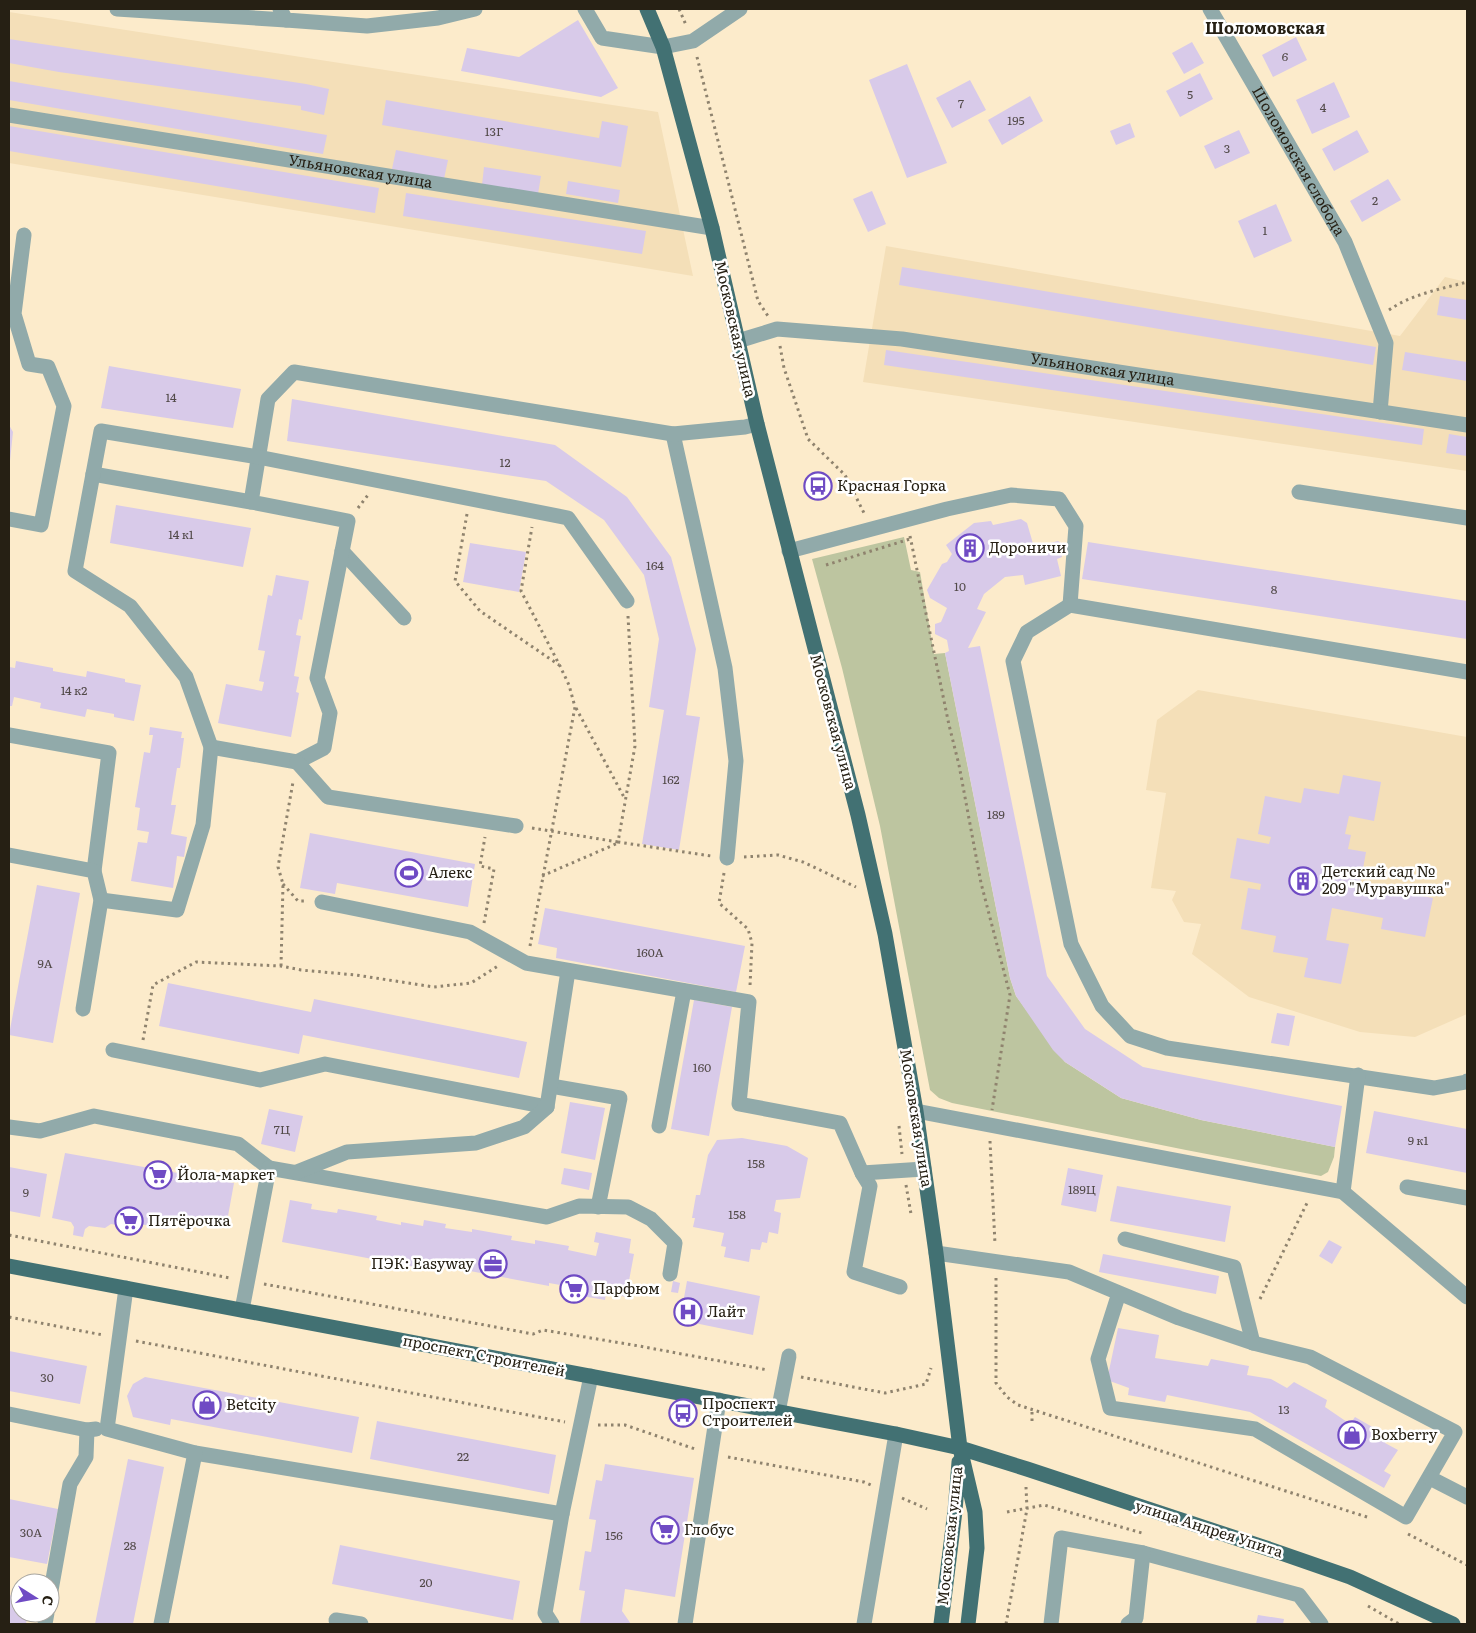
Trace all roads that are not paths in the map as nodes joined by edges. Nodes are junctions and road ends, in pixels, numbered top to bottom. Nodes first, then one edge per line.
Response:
1 (117, 9) edge
2 (476, 9) edge
3 (585, 9) edge
4 (647, 9) edge
5 (740, 9) edge
6 (1210, 9) edge
7 (283, 14) edge
8 (663, 47) junction
9 (9, 115) edge
10 (712, 228) junction
11 (24, 234) dead end
12 (738, 341) junction
13 (1380, 412) junction
14 (757, 424) junction
15 (1467, 426) edge
16 (673, 434) junction
17 (258, 457) junction
18 (93, 474) junction
19 (1299, 492) dead end
20 (251, 502) junction
21 (1467, 518) edge
22 (9, 519) edge
23 (342, 551) junction
24 (789, 551) junction
25 (627, 601) road end
26 (1070, 605) junction
27 (404, 618) dead end
28 (1467, 672) edge
29 (9, 735) edge
30 (211, 747) junction
31 (297, 762) junction
32 (516, 826) road end
33 (9, 855) edge
34 (727, 858) road end
35 (94, 871) junction
36 (101, 900) junction
37 (322, 902) road end
38 (568, 971) junction
39 (684, 991) junction
40 (84, 1009) dead end
41 (113, 1050) dead end
42 (1358, 1076) junction
43 (1467, 1081) edge
44 (551, 1086) junction
45 (547, 1107) junction
46 (916, 1111) junction
47 (659, 1126) dead end
48 (9, 1127) edge
49 (269, 1168) junction
50 (924, 1169) junction
51 (297, 1172) junction
52 (862, 1173) junction
53 (1407, 1186) dead end
54 (1343, 1192) junction
55 (1467, 1198) edge
56 (598, 1207) junction
57 (1125, 1239) dead end
58 (936, 1253) junction
59 (9, 1266) edge
60 (670, 1274) dead end
61 (126, 1288) junction
62 (900, 1288) dead end
63 (1119, 1293) junction
64 (1467, 1297) edge
65 (242, 1310) junction
66 (1253, 1343) junction
67 (789, 1356) dead end
68 (591, 1376) junction
69 (720, 1400) junction
70 (778, 1412) junction
71 (9, 1414) edge
72 (107, 1429) junction
73 (87, 1430) junction
74 (896, 1434) junction
75 (960, 1448) junction
76 (195, 1453) junction
77 (1430, 1478) junction
78 (1467, 1497) edge
79 (562, 1514) junction
80 (1143, 1553) junction
81 (54, 1573) edge
82 (336, 1620) dead end
83 (161, 1624) edge
84 (362, 1624) edge
85 (552, 1624) edge
86 (685, 1624) edge
87 (864, 1624) edge
88 (941, 1624) edge
89 (968, 1624) edge
90 (1056, 1624) edge
91 (1128, 1624) edge
92 (1321, 1624) edge
93 (1453, 1624) edge

1 - 7 street
2 - 7 street
3 - 8 street
4 - 8 main road, Московская улица
5 - 8 street
6 - 13 street, Шоломовская слобода
8 - 10 main road, Московская улица
9 - 10 street, Ульяновская улица
10 - 12 main road, Московская улица
11 - 22 street
12 - 13 street, Ульяновская улица
12 - 14 main road, Московская улица
13 - 15 street, Ульяновская улица
14 - 16 street
14 - 24 main road, Московская улица
16 - 17 street
16 - 34 street
17 - 18 street
17 - 20 street
17 - 25 street
18 - 20 street
18 - 30 street
19 - 21 street
20 - 23 street
23 - 27 street
23 - 31 street
24 - 26 street
24 - 46 main road, Московская улица
26 - 28 street
26 - 42 street
29 - 35 street
30 - 31 street
30 - 36 street
31 - 32 street
33 - 35 street
35 - 36 street
36 - 40 street
37 - 38 street
38 - 39 street
38 - 44 street
39 - 47 street
39 - 52 street
41 - 45 street
42 - 43 street
42 - 54 street
44 - 45 street
44 - 56 street
45 - 51 street
46 - 50 main road, Московская улица
46 - 54 street
48 - 49 street
49 - 51 street
49 - 65 street
50 - 52 street
50 - 58 main road, Московская улица
51 - 56 street
52 - 62 street
53 - 55 street
54 - 64 street
56 - 60 street
57 - 66 street
58 - 63 street
58 - 75 main road, Московская улица
59 - 61 main road, проспект Строителей
61 - 65 main road, проспект Строителей
61 - 72 street
63 - 66 street
63 - 77 street
65 - 68 main road, проспект Строителей
66 - 77 street
67 - 70 street
68 - 69 main road, проспект Строителей
68 - 79 street
69 - 70 main road, проспект Строителей
69 - 86 street
70 - 74 main road, проспект Строителей
71 - 73 street
72 - 73 street
72 - 76 street
73 - 81 street
74 - 75 main road, проспект Строителей
74 - 87 street
75 - 88 main road, Московская улица
75 - 89 main road, Московская улица
75 - 93 main road, улица Андрея Упита
76 - 79 street
76 - 83 street
77 - 78 street
79 - 85 street
80 - 90 street
80 - 91 street
80 - 92 street
82 - 84 street

